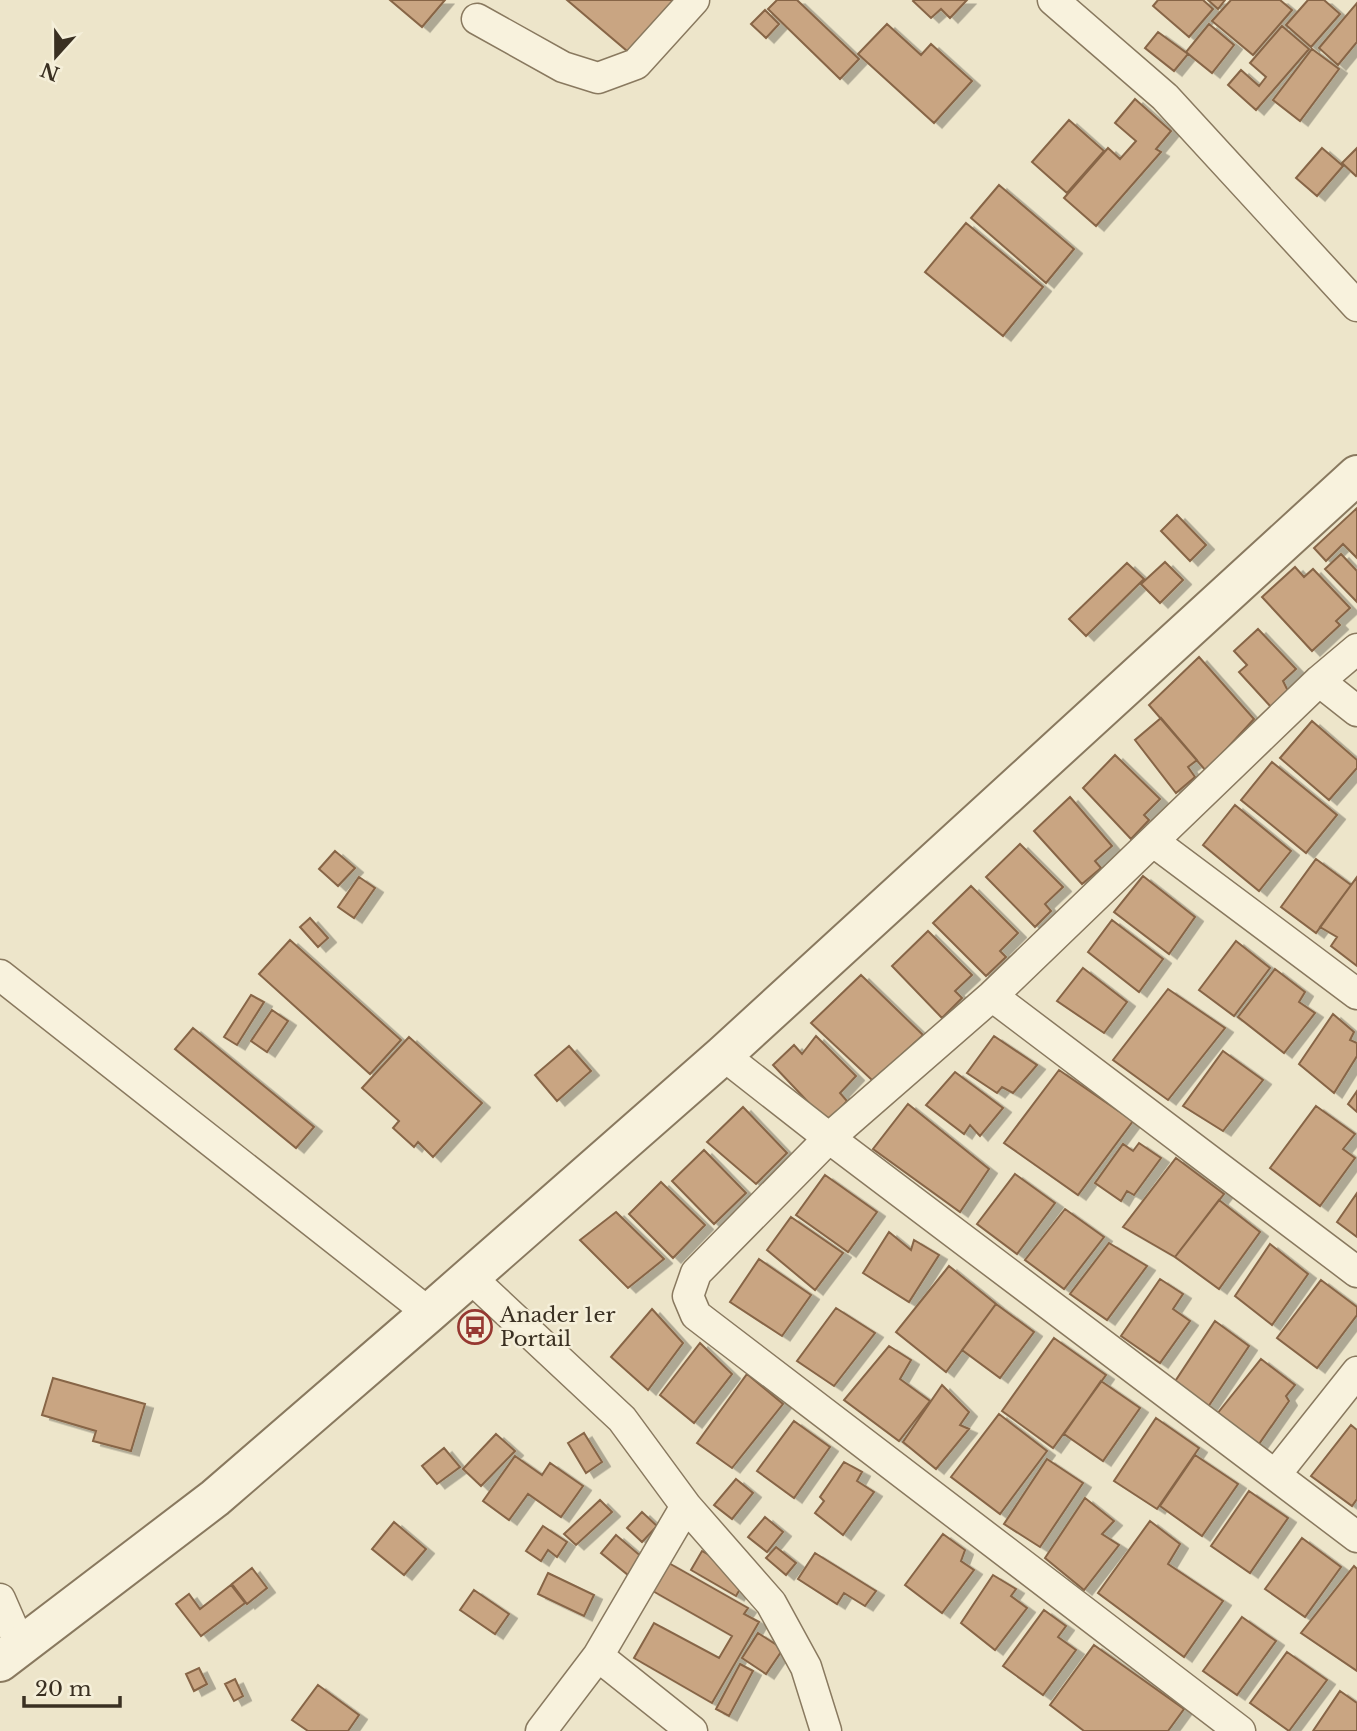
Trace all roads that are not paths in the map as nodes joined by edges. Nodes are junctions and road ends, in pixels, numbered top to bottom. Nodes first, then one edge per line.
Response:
1 (694, 0) edge
2 (1053, 0) edge
3 (477, 19) dead end
4 (1357, 306) edge
5 (1357, 475) edge
6 (1357, 649) edge
7 (1319, 681) junction
8 (1357, 711) edge
9 (1154, 842) junction
10 (0, 975) edge
11 (1357, 994) edge
12 (992, 996) junction
13 (723, 1055) junction
14 (829, 1138) junction
15 (1357, 1272) edge
16 (470, 1277) junction
17 (429, 1313) junction
18 (1353, 1385) edge
19 (1276, 1474) junction
20 (686, 1506) junction
21 (1357, 1537) edge
22 (0, 1599) edge
23 (11, 1655) edge
24 (598, 1656) junction
25 (541, 1731) edge
26 (692, 1731) edge
27 (826, 1731) edge
28 (1240, 1731) edge

1 - 3 street
2 - 4 street
5 - 13 street
6 - 7 street
7 - 8 street
7 - 9 street
9 - 11 street
9 - 12 street
10 - 17 street
12 - 14 street
12 - 15 street
13 - 14 street
13 - 16 street
14 - 19 street
14 - 28 street
16 - 17 street
16 - 20 street
17 - 23 street
18 - 19 street
19 - 21 street
20 - 24 street
20 - 27 street
22 - 23 street
24 - 25 street
24 - 26 street

